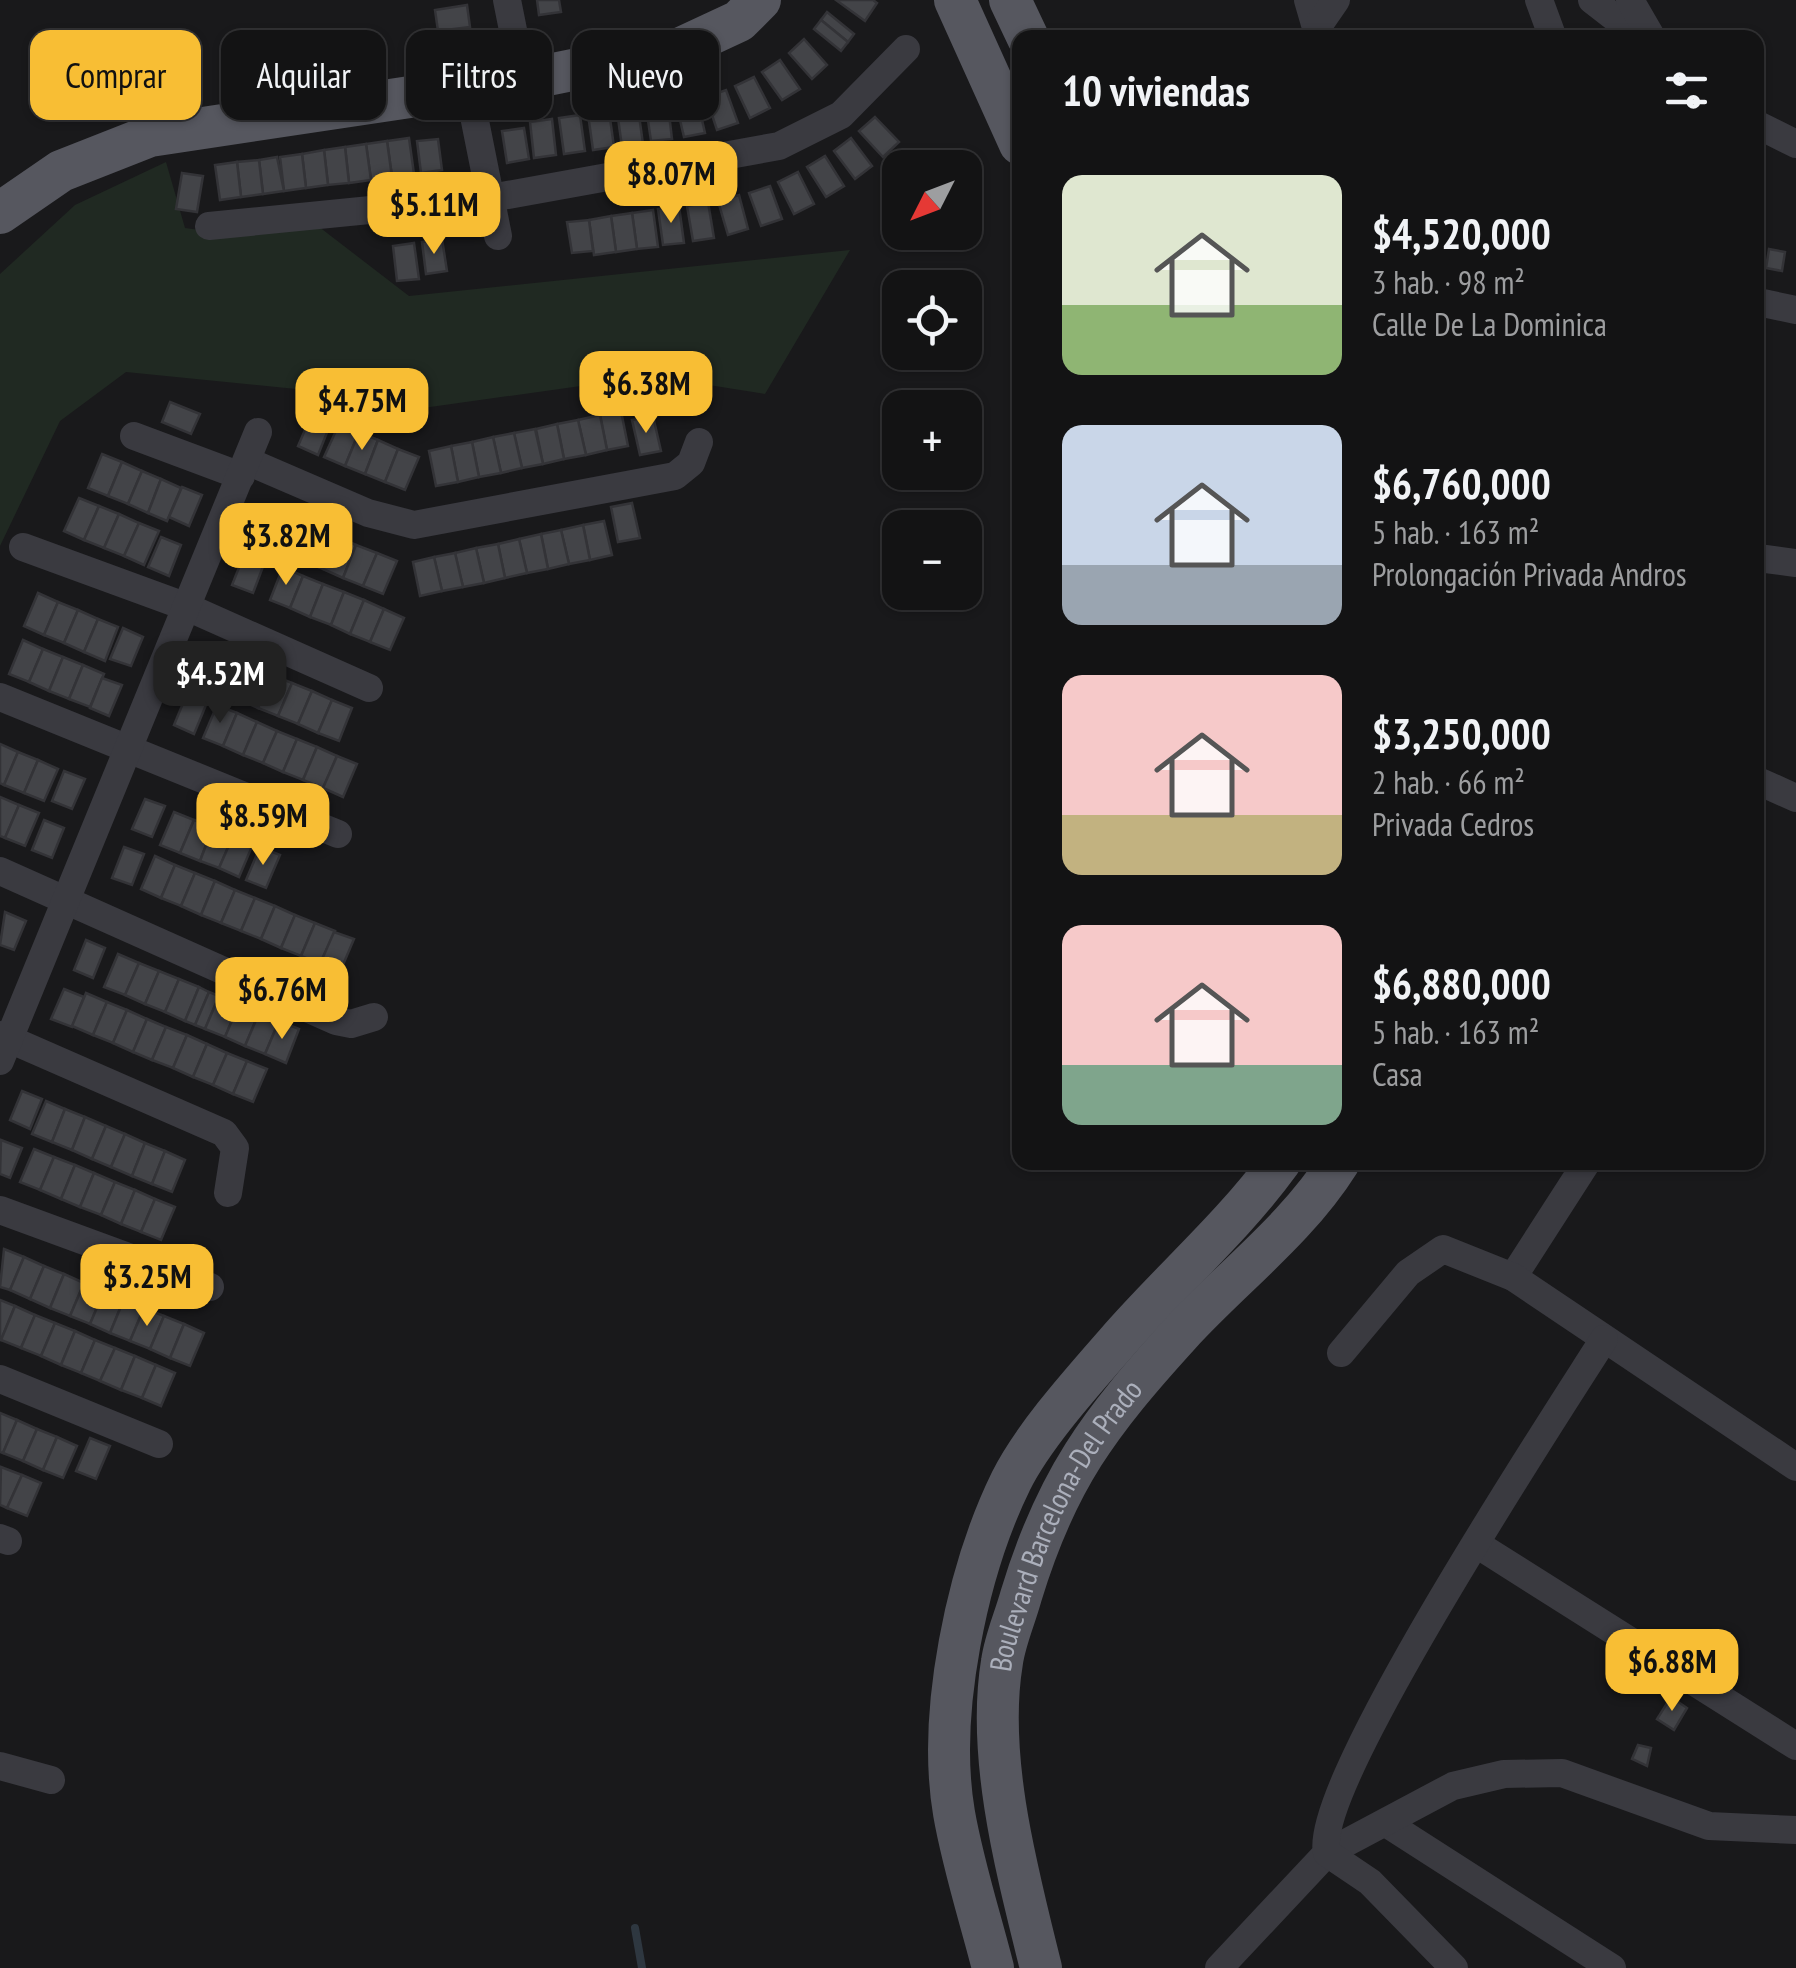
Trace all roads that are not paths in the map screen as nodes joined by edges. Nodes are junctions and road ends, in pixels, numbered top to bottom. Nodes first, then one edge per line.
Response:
1 (506, 0) edge
2 (760, 0) edge
3 (955, 0) edge
4 (1010, 0) edge
5 (1028, 0) edge
6 (1308, 0) edge
7 (1336, 0) edge
8 (1539, 0) edge
9 (1592, 0) edge
10 (1630, 0) edge
11 (513, 30) edge
12 (1027, 30) edge
13 (1030, 30) edge
14 (1316, 30) edge
15 (1319, 30) edge
16 (1550, 30) edge
17 (1631, 30) edge
18 (1647, 30) edge
19 (906, 49) dead end
20 (552, 74) edge
21 (406, 96) edge
22 (475, 120) edge
23 (1012, 126) edge
24 (1764, 128) edge
25 (1796, 144) edge
26 (491, 198) junction
27 (0, 213) edge
28 (209, 226) dead end
29 (498, 236) dead end
30 (258, 432) dead end
31 (134, 436) dead end
32 (699, 442) dead end
33 (244, 469) junction
34 (23, 547) dead end
35 (1764, 559) edge
36 (1796, 563) edge
37 (186, 607) junction
38 (369, 688) dead end
39 (0, 698) edge
40 (128, 750) junction
41 (1764, 784) edge
42 (1796, 798) edge
43 (338, 834) dead end
44 (0, 871) edge
45 (66, 900) junction
46 (374, 1017) dead end
47 (3, 1045) edge
48 (1274, 1170) edge
49 (1332, 1170) edge
50 (1582, 1170) edge
51 (228, 1193) dead end
52 (1255, 1196) junction
53 (0, 1210) edge
54 (1280, 1235) junction
55 (1513, 1277) junction
56 (210, 1287) dead end
57 (1604, 1338) junction
58 (1341, 1354) dead end
59 (0, 1380) edge
60 (159, 1444) dead end
61 (1796, 1467) edge
62 (1478, 1545) junction
63 (1796, 1746) edge
64 (0, 1766) edge
65 (51, 1780) dead end
66 (1386, 1823) junction
67 (1796, 1830) edge
68 (1327, 1853) junction
69 (992, 1968) edge
70 (1041, 1968) edge
71 (1220, 1968) edge
72 (1454, 1968) edge
73 (1612, 1968) edge

1 - 11 street
2 - 20 main road
3 - 23 main road
4 - 12 main road
5 - 13 main road
6 - 14 street
7 - 15 street
8 - 16 street
9 - 17 street
10 - 18 street
19 - 26 street
21 - 27 main road
22 - 26 street
24 - 25 street
26 - 28 street
26 - 29 street
30 - 33 street
31 - 33 street
32 - 33 street
33 - 37 street
34 - 37 street
35 - 36 street
37 - 38 street
37 - 40 street
39 - 40 street
40 - 43 street
40 - 45 street
41 - 42 street
44 - 45 street
45 - 46 street
45 - 47 street
47 - 51 street
48 - 52 main road, Boulevard Barcelona-Del Prado
49 - 54 main road, Boulevard Barcelona-Del Prado
50 - 55 street
52 - 54 main road
52 - 69 main road, Boulevard Barcelona-Del Prado
53 - 56 street
54 - 70 main road, Boulevard Barcelona-Del Prado
55 - 57 street
55 - 58 street
57 - 61 street
57 - 62 street
59 - 60 street
62 - 63 street
62 - 68 street
64 - 65 street
66 - 67 street
66 - 68 street
66 - 73 street
68 - 71 street
68 - 72 street

